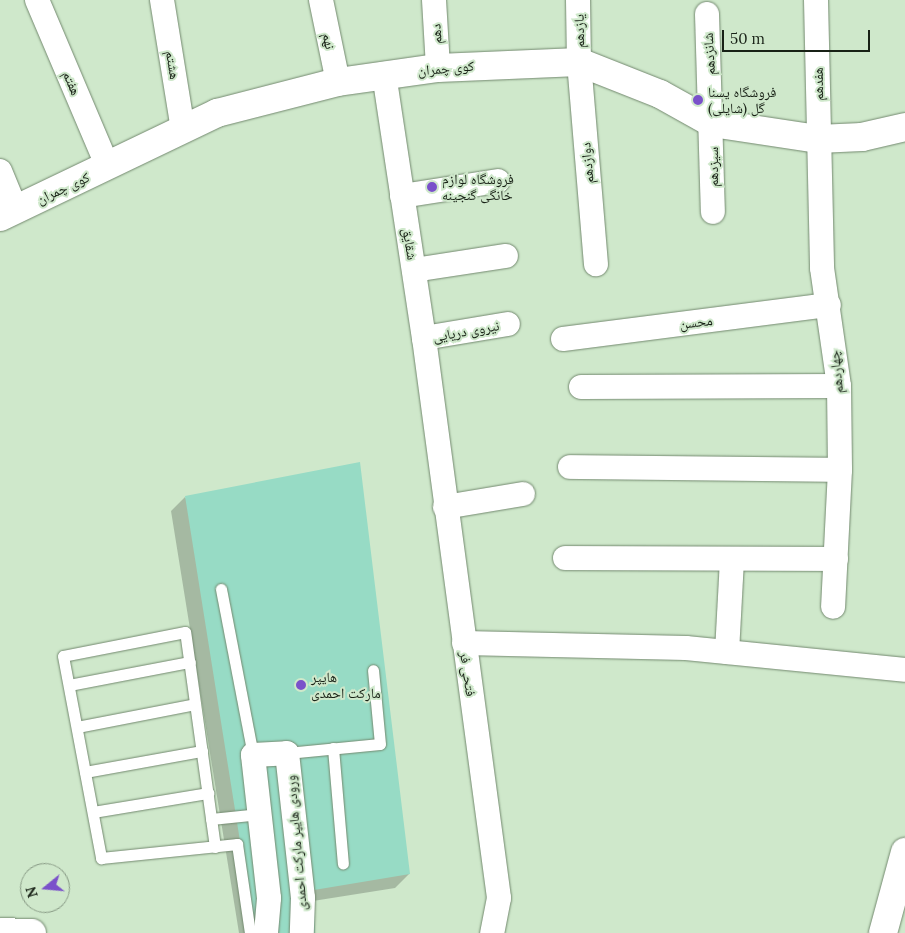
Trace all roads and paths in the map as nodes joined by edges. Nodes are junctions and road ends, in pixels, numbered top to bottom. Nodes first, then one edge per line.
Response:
1 (37, 0) edge
2 (162, 0) edge
3 (321, 0) edge
4 (434, 0) edge
5 (578, 0) edge
6 (816, 0) edge
7 (707, 14) dead end
8 (579, 62) junction
9 (438, 68) junction
10 (384, 74) junction
11 (338, 82) junction
12 (712, 123) junction
13 (905, 127) edge
14 (183, 130) junction
15 (818, 139) junction
16 (108, 167) junction
17 (0, 171) edge
18 (498, 181) dead end
19 (402, 196) junction
20 (713, 212) dead end
21 (8, 214) edge
22 (506, 256) dead end
23 (596, 264) dead end
24 (414, 270) junction
25 (829, 304) junction
26 (508, 324) dead end
27 (424, 338) junction
28 (563, 339) dead end
29 (839, 386) junction
30 (581, 387) dead end
31 (434, 414) joint
32 (570, 467) dead end
33 (840, 470) junction
34 (523, 494) dead end
35 (445, 507) junction
36 (565, 558) dead end
37 (732, 559) junction
38 (836, 560) junction
39 (221, 589) dead end
40 (833, 607) dead end
41 (464, 643) junction
42 (727, 652) junction
43 (190, 662) junction
44 (373, 670) dead end
45 (905, 670) edge
46 (69, 685) junction
47 (195, 704) junction
48 (77, 727) junction
49 (333, 748) junction
50 (202, 751) junction
51 (287, 752) junction
52 (254, 755) junction
53 (85, 772) junction
54 (208, 793) junction
55 (93, 812) junction
56 (260, 814) junction
57 (211, 819) junction
58 (215, 847) junction
59 (905, 852) edge
60 (343, 864) dead end
61 (0, 932) edge
62 (32, 933) edge
63 (250, 933) edge
64 (266, 933) edge
65 (302, 933) edge
66 (492, 933) edge
67 (883, 933) edge

1 - 16 street, هفتم
2 - 14 street, هشتم
3 - 11 street, نهم
4 - 9 street, دهم
5 - 8 street, یازدهم
6 - 15 street, هفدهم
7 - 12 street, شانزدهم
8 - 9 main road, کوی چمران
8 - 12 main road, کوی چمران
8 - 23 street, دوازدهم
9 - 10 main road, کوی چمران
10 - 11 main road, کوی چمران
10 - 19 street, شقایق
11 - 14 main road, کوی چمران
12 - 15 main road, کوی چمران
12 - 20 street, سیزدهم
13 - 15 main road, کوی چمران
14 - 16 main road, کوی چمران
15 - 25 street, چهاردهم
16 - 21 main road, کوی چمران
17 - 21 street
18 - 19 street
19 - 24 street, شقایق
22 - 24 street
24 - 27 street, شقایق
25 - 28 street, محسن
25 - 29 street, چهاردهم
26 - 27 street, نیروی دریایی
27 - 31 street, شقایق
29 - 30 street
29 - 33 street, چهاردهم
31 - 35 street, فتحی فر
32 - 33 street
33 - 38 street, چهاردهم
34 - 35 street
35 - 41 street, فتحی فر
36 - 37 street
37 - 38 street
37 - 42 street
38 - 40 street, چهاردهم
39 - 52 lane
41 - 42 street
41 - 66 street, فتحی فر
42 - 45 street
43 - 46 lane
43 - 46 lane
43 - 47 lane
44 - 49 lane
46 - 48 lane
47 - 48 lane
47 - 50 lane
48 - 53 lane
49 - 51 lane
49 - 60 lane
50 - 53 lane
50 - 54 lane
51 - 52 street
51 - 65 street, ورودی هایپر مارکت احمدی
52 - 56 street
53 - 55 lane
54 - 55 lane
54 - 57 lane
55 - 58 lane
56 - 57 lane
56 - 64 street
57 - 58 lane
58 - 63 lane
59 - 67 main road
61 - 62 main road

